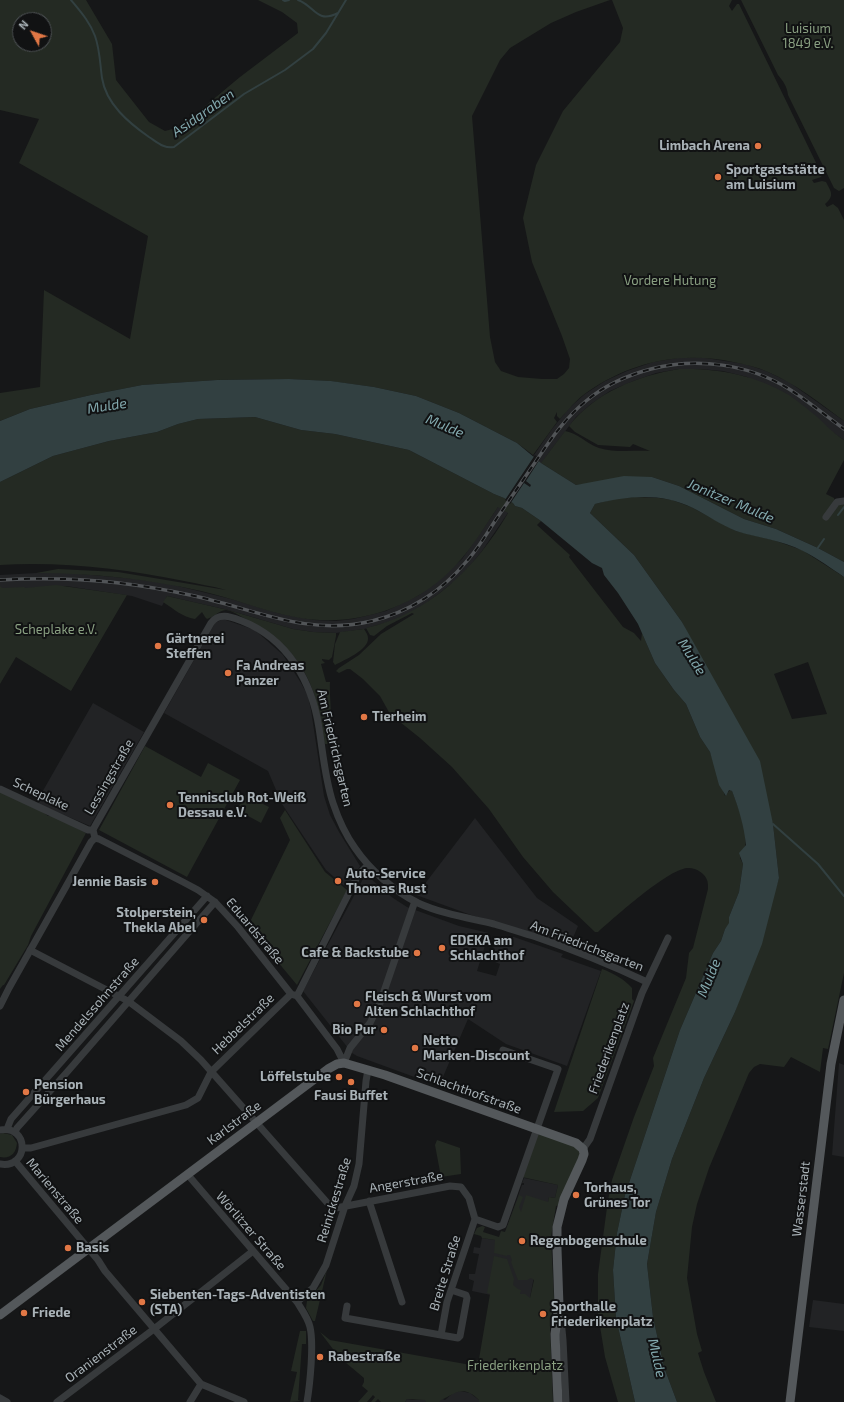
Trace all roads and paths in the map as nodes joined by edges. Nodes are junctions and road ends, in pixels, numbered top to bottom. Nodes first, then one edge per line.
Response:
1 (844, 501) edge
2 (826, 517) dead end
3 (211, 623) joint
4 (0, 789) edge
5 (93, 830) junction
6 (95, 838) junction
7 (368, 865) junction
8 (207, 896) junction
9 (415, 901) junction
10 (215, 902) junction
11 (668, 938) dead end
12 (30, 950) junction
13 (647, 982) junction
14 (294, 995) junction
15 (119, 998) junction
16 (844, 1000) edge
17 (128, 1002) junction
18 (0, 1006) edge
19 (503, 1050) dead end
20 (344, 1063) junction
21 (368, 1070) junction
22 (212, 1072) junction
23 (256, 1123) junction
24 (2, 1129) edge
25 (536, 1129) junction
26 (15, 1132) junction
27 (22, 1148) junction
28 (583, 1149) junction
29 (15, 1161) junction
30 (0, 1165) edge
31 (188, 1175) junction
32 (369, 1201) junction
33 (345, 1206) junction
34 (475, 1219) junction
35 (89, 1249) junction
36 (253, 1251) junction
37 (451, 1290) junction
38 (298, 1302) junction
39 (402, 1302) dead end
40 (347, 1306) dead end
41 (559, 1312) junction
42 (0, 1315) edge
43 (154, 1329) junction
44 (441, 1335) junction
45 (201, 1384) junction
46 (0, 1398) edge
47 (7, 1402) edge
48 (57, 1402) edge
49 (190, 1402) edge
50 (244, 1402) edge
51 (307, 1402) edge
52 (558, 1402) edge
53 (566, 1402) edge
54 (790, 1402) edge

1 - 2 street
3 - 5 street, Lessingstraße
3 - 7 street, Am Friedrichsgarten
4 - 5 street, Scheplake
5 - 6 street, Lessingstraße
6 - 8 street, Eduardstraße
6 - 12 street
7 - 9 street, Am Friedrichsgarten
7 - 14 street
8 - 10 street, Eduardstraße
8 - 15 street, Mendelssohnstraße
9 - 13 street, Am Friedrichsgarten
9 - 20 street
10 - 14 street, Eduardstraße
10 - 17 street, Mendelssohnstraße
11 - 13 street, Friederikenplatz
12 - 15 street, Angerstraße
12 - 18 street
13 - 28 street, Friederikenplatz
14 - 20 street, Eduardstraße
14 - 22 street, Hebbelstraße
15 - 17 street, Angerstraße
15 - 24 street, Mendelssohnstraße
16 - 54 main road, Wasserstadt
17 - 22 street, Angerstraße
17 - 26 street, Mendelssohnstraße
19 - 25 street
20 - 21 main road, Schlachthofstraße
20 - 23 main road, Karlstraße
21 - 25 main road, Schlachthofstraße
21 - 33 street, Reinickestraße
22 - 23 street, Angerstraße
22 - 27 street, Hebbelstraße
23 - 31 main road, Karlstraße
23 - 33 street, Angerstraße
24 - 26 street
25 - 28 main road, Schlachthofstraße
25 - 34 street
26 - 27 street
27 - 29 street
28 - 41 main road, Friederikenplatz
29 - 30 street
29 - 35 street, Marienstraße
31 - 35 main road, Karlstraße
31 - 36 street, Wörlitzer Straße
32 - 33 street, Angerstraße
32 - 34 street, Angerstraße
32 - 39 street
33 - 38 street, Reinickestraße
34 - 37 street, Breite Straße
35 - 42 main road, Karlstraße
35 - 43 street, Marienstraße
36 - 38 street, Wörlitzer Straße
36 - 43 street, Oranienstraße
37 - 44 street, Breite Straße
37 - 44 street
38 - 51 street
40 - 44 street
41 - 52 main road, Friederikenplatz
41 - 53 street
43 - 45 street, Marienstraße
43 - 48 street, Oranienstraße
45 - 49 street
45 - 50 street, Marienstraße
46 - 47 street

